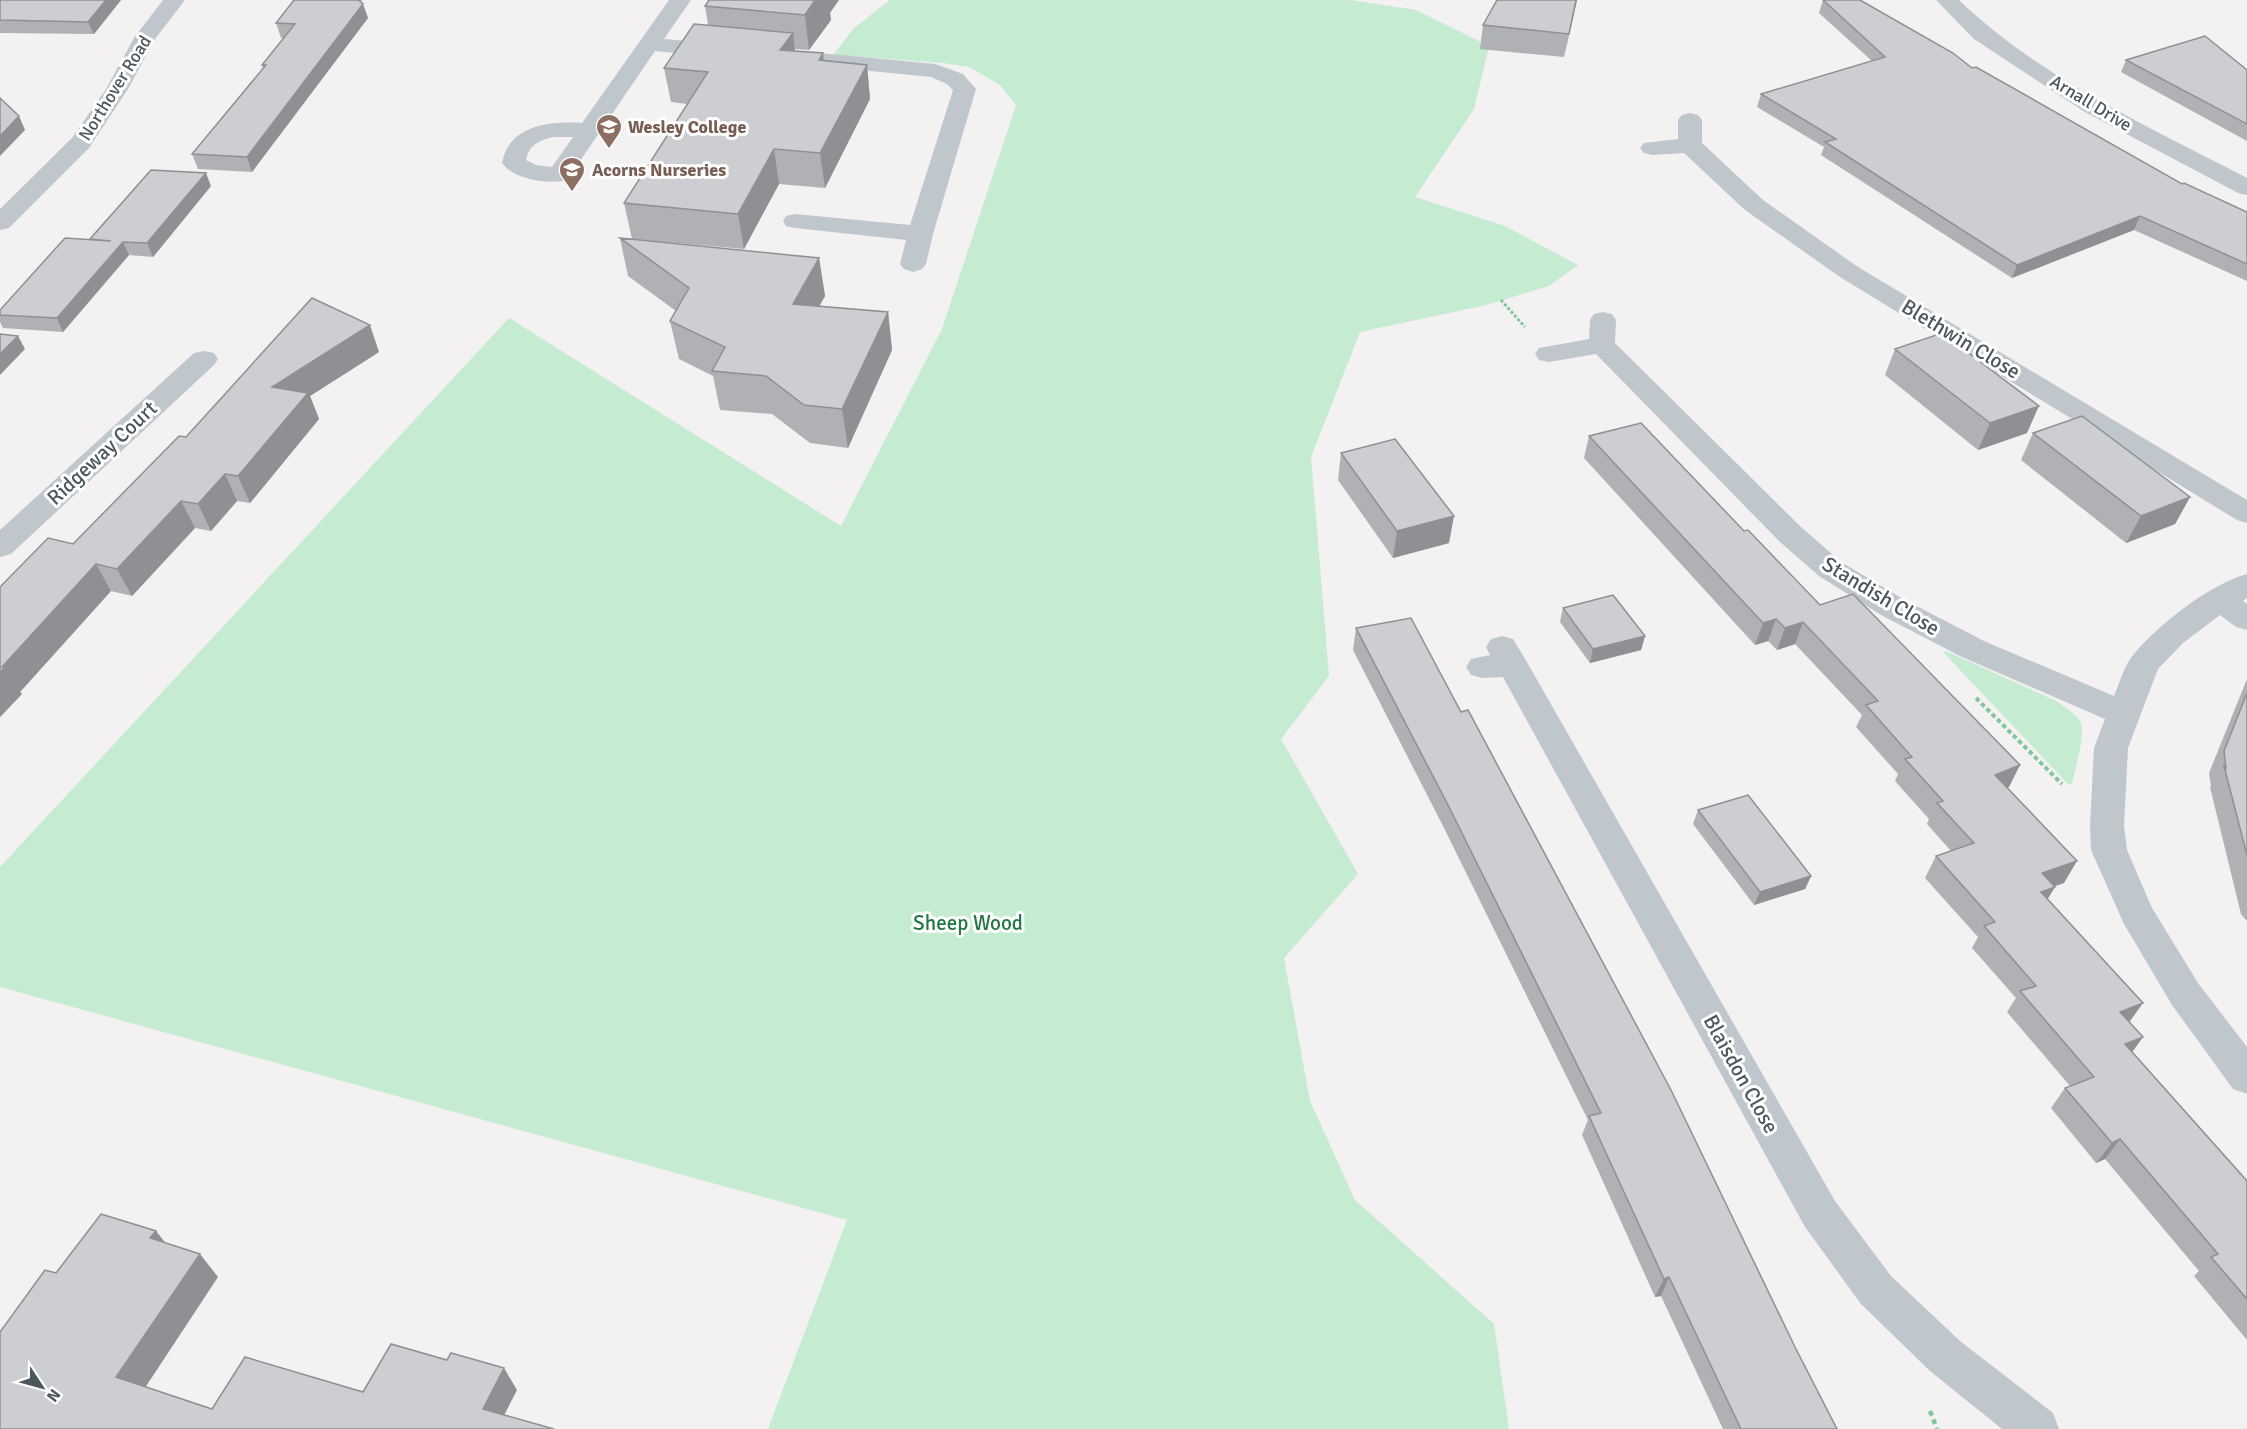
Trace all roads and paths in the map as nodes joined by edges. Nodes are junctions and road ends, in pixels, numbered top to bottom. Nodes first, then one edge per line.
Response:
1 (174, 0) edge
2 (680, 0) edge
3 (1947, 0) edge
4 (649, 44) junction
5 (589, 131) dead end
6 (1652, 148) dead end
7 (2247, 188) edge
8 (795, 221) dead end
9 (0, 223) edge
10 (920, 234) junction
11 (913, 264) dead end
12 (1549, 354) dead end
13 (204, 359) dead end
14 (2247, 513) edge
15 (0, 547) edge
16 (2233, 592) edge
17 (2247, 619) edge
18 (1499, 660) dead end
19 (1968, 689) dead end
20 (2123, 713) junction
21 (2107, 826) junction
22 (2247, 1077) edge
23 (2037, 1429) edge

1 - 9 street, Northover Road
2 - 4 street
3 - 7 street, Arnall Drive
4 - 5 street
4 - 10 street
6 - 14 street, Blethwin Close
8 - 10 street
10 - 11 street
12 - 20 street, Standish Close
13 - 15 street, Ridgeway Court
16 - 17 street
16 - 20 street
18 - 23 street, Blaisdon Close
19 - 21 path
20 - 21 street
21 - 22 street

